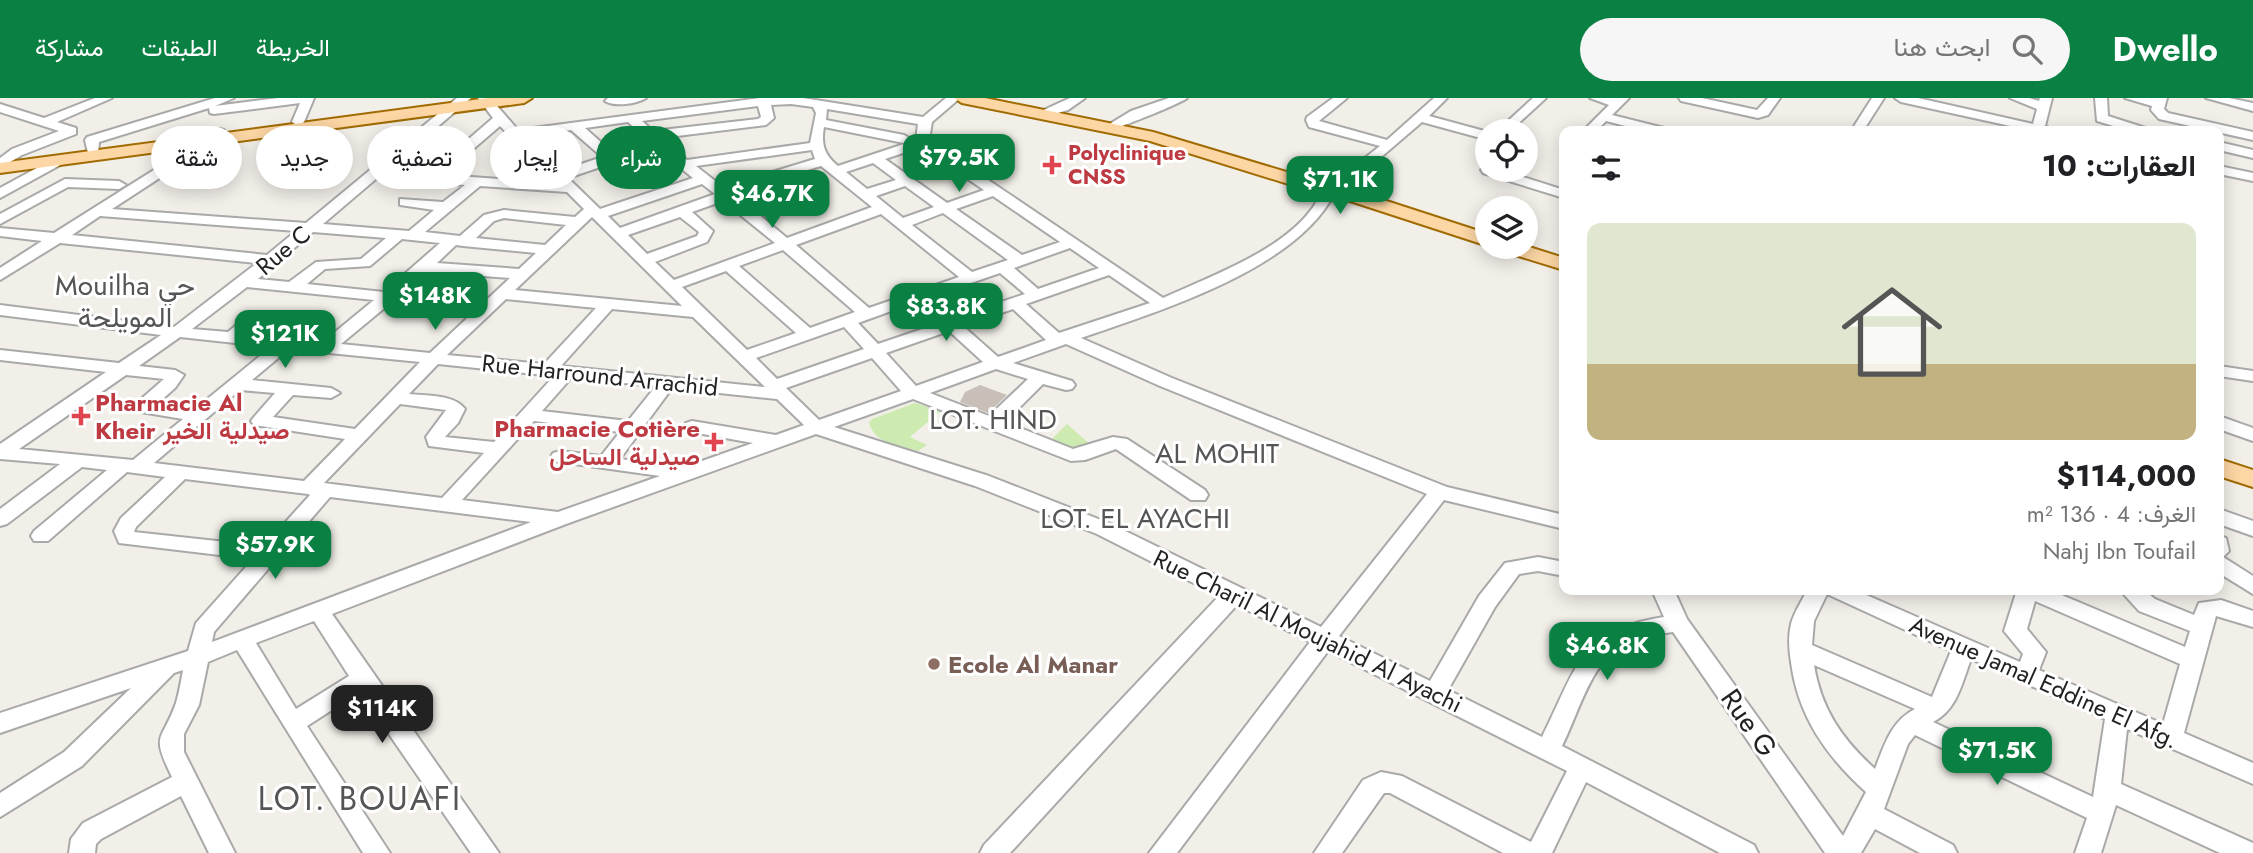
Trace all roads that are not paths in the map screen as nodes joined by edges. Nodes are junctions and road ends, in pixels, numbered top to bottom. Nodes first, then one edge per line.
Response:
1 (106, 98) edge
2 (307, 98) edge
3 (524, 98) edge
4 (640, 98) edge
5 (666, 98) edge
6 (954, 98) edge
7 (962, 98) edge
8 (990, 98) edge
9 (1079, 98) edge
10 (1181, 98) edge
11 (1341, 98) edge
12 (1441, 98) edge
13 (1540, 98) edge
14 (1595, 98) edge
15 (1685, 98) edge
16 (1774, 98) edge
17 (1878, 98) edge
18 (1901, 98) edge
19 (2016, 98) edge
20 (2101, 98) edge
21 (2131, 98) edge
22 (2212, 98) edge
23 (222, 99) edge
24 (792, 99) edge
25 (484, 100) edge
26 (610, 100) edge
27 (733, 101) edge
28 (763, 101) junction
29 (1620, 101) edge
30 (2160, 101) edge
31 (459, 102) edge
32 (2045, 102) edge
33 (818, 104) junction
34 (2253, 107) edge
35 (0, 108) edge
36 (665, 113) junction
37 (1049, 113) junction
38 (176, 114) junction
39 (24, 116) junction
40 (1604, 117) junction
41 (631, 118) junction
42 (1420, 118) junction
43 (1516, 119) edge
44 (500, 120) junction
45 (610, 121) junction
46 (924, 121) junction
47 (43, 122) junction
48 (299, 122) junction
49 (819, 122) junction
50 (0, 125) edge
51 (431, 126) edge
52 (507, 126) edge
53 (574, 126) edge
54 (640, 126) edge
55 (1113, 126) junction
56 (1594, 126) edge
57 (1639, 126) edge
58 (1860, 126) edge
59 (2025, 126) edge
60 (2043, 126) edge
61 (2124, 126) edge
62 (2208, 126) edge
63 (2224, 129) edge
64 (71, 131) junction
65 (242, 132) edge
66 (242, 133) edge
67 (582, 133) edge
68 (1475, 133) edge
69 (686, 136) edge
70 (2253, 136) edge
71 (764, 137) junction
72 (904, 139) dead end
73 (476, 140) edge
74 (151, 141) edge
75 (923, 142) junction
76 (92, 145) junction
77 (1390, 145) junction
78 (596, 146) edge
79 (814, 146) junction
80 (151, 147) edge
81 (2224, 147) edge
82 (2253, 153) edge
83 (876, 159) junction
84 (57, 161) junction
85 (686, 161) edge
86 (823, 161) junction
87 (1, 164) edge
88 (686, 165) edge
89 (2224, 171) edge
90 (836, 172) junction
91 (151, 176) edge
92 (2253, 177) edge
93 (704, 179) junction
94 (909, 180) junction
95 (367, 181) edge
96 (1528, 182) edge
97 (1323, 187) junction
98 (1352, 188) junction
99 (468, 189) edge
100 (574, 189) edge
101 (121, 191) junction
102 (994, 191) junction
103 (1559, 192) edge
104 (0, 194) edge
105 (864, 195) junction
106 (723, 196) junction
107 (405, 202) dead end
108 (446, 207) junction
109 (740, 207) junction
110 (884, 208) junction
111 (948, 208) junction
112 (681, 210) junction
113 (596, 211) junction
114 (100, 212) junction
115 (0, 220) edge
116 (578, 222) junction
117 (902, 223) junction
118 (310, 227) junction
119 (1475, 228) edge
120 (0, 232) edge
121 (618, 234) junction
122 (405, 235) junction
123 (1475, 235) edge
124 (59, 237) junction
125 (458, 241) junction
126 (1071, 243) junction
127 (784, 244) junction
128 (1538, 247) edge
129 (548, 250) junction
130 (1559, 253) edge
131 (1538, 256) edge
132 (271, 260) junction
133 (645, 260) junction
134 (1020, 261) junction
135 (1559, 262) edge
136 (729, 266) junction
137 (424, 267) junction
138 (1003, 267) junction
139 (1109, 270) junction
140 (524, 274) junction
141 (0, 275) edge
142 (971, 279) junction
143 (244, 282) junction
144 (294, 286) junction
145 (671, 286) junction
146 (503, 294) junction
147 (1037, 296) junction
148 (389, 297) junction
149 (920, 297) junction
150 (1016, 303) junction
151 (1162, 303) junction
152 (608, 304) junction
153 (0, 310) edge
154 (696, 312) junction
155 (867, 314) junction
156 (256, 317) dead end
157 (848, 323) junction
158 (308, 324) dead end
159 (954, 325) junction
160 (177, 332) junction
161 (809, 336) junction
162 (233, 337) junction
163 (1060, 339) junction
164 (284, 343) junction
165 (327, 347) junction
166 (874, 353) junction
167 (0, 355) edge
168 (746, 356) junction
169 (435, 358) junction
170 (995, 363) junction
171 (126, 368) junction
172 (557, 372) junction
173 (2224, 372) edge
174 (2253, 376) edge
175 (1039, 377) junction
176 (668, 383) junction
177 (236, 384) junction
178 (1066, 386) dead end
179 (288, 390) junction
180 (778, 390) junction
181 (331, 393) dead end
182 (912, 393) junction
183 (395, 398) junction
184 (198, 415) junction
185 (529, 415) junction
186 (992, 424) junction
187 (2224, 424) edge
188 (692, 427) dead end
189 (636, 428) junction
190 (817, 428) junction
191 (359, 435) junction
192 (2253, 435) edge
193 (777, 442) junction
194 (499, 449) junction
195 (0, 453) edge
196 (560, 457) dead end
197 (2224, 458) edge
198 (78, 460) junction
199 (607, 462) junction
200 (130, 466) junction
201 (2253, 467) edge
202 (2224, 469) edge
203 (181, 472) junction
204 (687, 473) junction
205 (2253, 479) edge
206 (317, 489) junction
207 (1440, 492) junction
208 (1198, 495) dead end
209 (444, 506) junction
210 (2224, 518) edge
211 (0, 519) edge
212 (559, 519) junction
213 (1559, 521) edge
214 (2253, 529) edge
215 (41, 536) dead end
216 (271, 554) junction
217 (2224, 566) edge
218 (1559, 568) edge
219 (2253, 586) edge
220 (1234, 594) junction
221 (1665, 595) edge
222 (1816, 595) edge
223 (1852, 595) edge
224 (2027, 595) edge
225 (2041, 595) edge
226 (2136, 595) edge
227 (318, 609) junction
228 (2253, 619) edge
229 (1678, 623) junction
230 (2201, 627) junction
231 (242, 639) junction
232 (1325, 640) junction
233 (1964, 647) junction
234 (1800, 649) junction
235 (196, 657) junction
236 (2192, 659) junction
237 (167, 667) junction
238 (2026, 675) junction
239 (363, 679) junction
240 (1435, 693) junction
241 (1937, 709) junction
242 (2117, 715) junction
243 (294, 722) junction
244 (1911, 722) junction
245 (0, 723) edge
246 (2171, 738) junction
247 (1547, 751) junction
248 (1581, 767) junction
249 (2253, 774) edge
250 (186, 781) junction
251 (1880, 789) junction
252 (2105, 802) junction
253 (0, 806) edge
254 (1870, 814) junction
255 (1511, 849) edge
256 (82, 853) edge
257 (222, 853) edge
258 (377, 853) edge
259 (486, 853) edge
260 (993, 853) edge
261 (1162, 853) edge
262 (1326, 853) edge
263 (1539, 853) edge
264 (1745, 853) edge
265 (1840, 853) edge
266 (1847, 853) edge
267 (1944, 853) edge
268 (2088, 853) edge
269 (2247, 853) edge

1 - 47 street
2 - 38 street
2 - 48 street
3 - 25 main road
4 - 26 street
5 - 36 street
6 - 46 street
7 - 37 main road
8 - 37 main road
9 - 37 street
10 - 55 street
11 - 77 street
12 - 42 street
13 - 43 street
14 - 29 street
15 - 16 street
17 - 58 street
18 - 59 street
19 - 32 street
20 - 61 street
21 - 30 street
22 - 34 street
23 - 38 street
24 - 28 street
24 - 33 street
25 - 31 main road
25 - 44 street
26 - 45 street
27 - 28 street
27 - 36 street
28 - 71 street
29 - 40 street
30 - 62 street
31 - 48 main road
31 - 51 street, Rue C
31 - 66 main road
32 - 60 street
33 - 46 street
33 - 49 street
35 - 39 street
36 - 41 street
37 - 55 main road
38 - 76 street
39 - 47 street
39 - 50 street
40 - 56 street
40 - 57 street
41 - 45 street
41 - 54 street
42 - 68 street
42 - 77 street
44 - 52 street
44 - 73 street
45 - 53 street
46 - 75 street
47 - 64 street
48 - 65 main road
49 - 72 street
49 - 79 street
55 - 97 main road
63 - 70 street
64 - 76 street
64 - 87 street
67 - 78 street
69 - 71 street
71 - 79 street
71 - 85 street
74 - 76 main road
75 - 83 street
75 - 102 street
76 - 87 main road
77 - 98 street
79 - 86 street
80 - 84 main road
81 - 82 street
83 - 90 street
83 - 94 street
84 - 87 main road
84 - 104 street
86 - 90 street
86 - 109 street
88 - 93 street
89 - 92 street
90 - 105 street
91 - 101 street
93 - 106 street
93 - 113 street
94 - 105 street
94 - 111 street
95 - 118 street, Rue C
96 - 103 street
97 - 98 main road
97 - 151 street
98 - 119 main road
98 - 123 main road
99 - 108 street
100 - 113 street
101 - 114 street
101 - 115 street
102 - 111 street
102 - 126 street
105 - 110 street
106 - 109 street
106 - 112 street
107 - 108 street
108 - 122 street
109 - 127 street
110 - 117 street
110 - 127 street
111 - 117 street
111 - 134 street
112 - 121 street
112 - 133 street
113 - 116 street
113 - 121 street
114 - 118 street
114 - 124 street
116 - 125 street
116 - 129 street
117 - 142 street
118 - 122 street
118 - 132 street, Rue C
120 - 124 street
121 - 133 street
122 - 125 street
122 - 144 street
124 - 132 street
124 - 141 street
125 - 129 street
125 - 137 street
126 - 134 street
126 - 139 street
127 - 136 street
127 - 155 street
128 - 130 main road
129 - 140 street
131 - 135 main road
132 - 143 street, Rue C
133 - 145 street
134 - 138 street
136 - 145 street
136 - 161 street
137 - 140 street
137 - 148 street
138 - 142 street
138 - 147 street
139 - 147 street
139 - 151 street
140 - 146 street
142 - 149 street
143 - 144 street
143 - 160 street, Rue C
144 - 148 street
145 - 154 street
146 - 152 street
146 - 169 street
147 - 150 street
148 - 165 street
149 - 155 street
149 - 159 street
150 - 159 street
150 - 163 street
151 - 163 street
152 - 154 street
152 - 172 street
153 - 160 street, Rue Harround Arrachid
154 - 168 street
155 - 157 street
156 - 162 street
157 - 161 street
157 - 166 street
158 - 164 street
159 - 166 street
159 - 170 street
160 - 162 street, Rue Harround Arrachid
160 - 171 street, Rue C
161 - 168 street
162 - 164 street, Rue Harround Arrachid
163 - 170 street
163 - 207 street
164 - 165 street, Rue Harround Arrachid
164 - 177 street
165 - 169 street, Rue Harround Arrachid
166 - 180 street
166 - 182 street
167 - 171 street
168 - 180 street
169 - 172 street, Rue Harround Arrachid
169 - 183 street
170 - 175 street
170 - 182 street
171 - 184 street
171 - 195 street, Rue C
172 - 176 street, Rue Harround Arrachid
172 - 185 street
173 - 174 street
175 - 178 street
175 - 186 street
176 - 180 street, Rue Harround Arrachid
176 - 189 street
177 - 179 street
177 - 184 street
179 - 181 street
179 - 191 street
180 - 190 street
182 - 186 street
182 - 190 street
183 - 191 street
183 - 194 street
184 - 200 street
185 - 189 street
185 - 194 street
186 - 208 street
187 - 192 street
188 - 193 street
189 - 199 street
190 - 193 street
190 - 220 street, Rue Charil Al Moujahid Al Ayachi
191 - 206 street
193 - 204 street
194 - 209 street
195 - 198 street
196 - 199 street
197 - 201 main road
198 - 200 street
198 - 211 street
199 - 204 street
200 - 203 street
200 - 215 street
202 - 205 main road
203 - 206 street
203 - 216 street
204 - 212 street
206 - 209 street
206 - 216 street
207 - 213 street
207 - 232 street
209 - 212 street
210 - 214 street
212 - 227 street
216 - 235 street
217 - 219 street
218 - 240 street
220 - 232 street, Rue Charil Al Moujahid Al Ayachi
220 - 260 street
221 - 229 street, Rue G
222 - 234 street
223 - 233 street, Avenue Jamal Eddine El Afg.
224 - 238 street
225 - 236 street
226 - 230 street
227 - 231 street
227 - 239 street
228 - 230 street
229 - 247 street
229 - 265 street, Rue G
230 - 236 street
231 - 235 street
231 - 243 street
232 - 240 street, Rue Charil Al Moujahid Al Ayachi
232 - 261 street
233 - 238 street, Avenue Jamal Eddine El Afg.
233 - 241 street
234 - 241 street
234 - 251 street
235 - 237 street
235 - 250 street
236 - 246 street
237 - 245 street
237 - 253 street
238 - 242 street, Avenue Jamal Eddine El Afg.
239 - 243 street
239 - 259 street
240 - 247 street, Rue Charil Al Moujahid Al Ayachi
241 - 244 street
242 - 246 street, Avenue Jamal Eddine El Afg.
242 - 252 street
243 - 258 street
244 - 251 street
244 - 252 street
246 - 249 street, Avenue Jamal Eddine El Afg.
247 - 248 street, Rue Charil Al Moujahid Al Ayachi
248 - 263 street
248 - 264 street, Rue Charil Al Moujahid Al Ayachi
250 - 256 street
250 - 257 street
251 - 254 street
252 - 268 street
252 - 269 street
254 - 266 street
254 - 267 street
255 - 262 street

